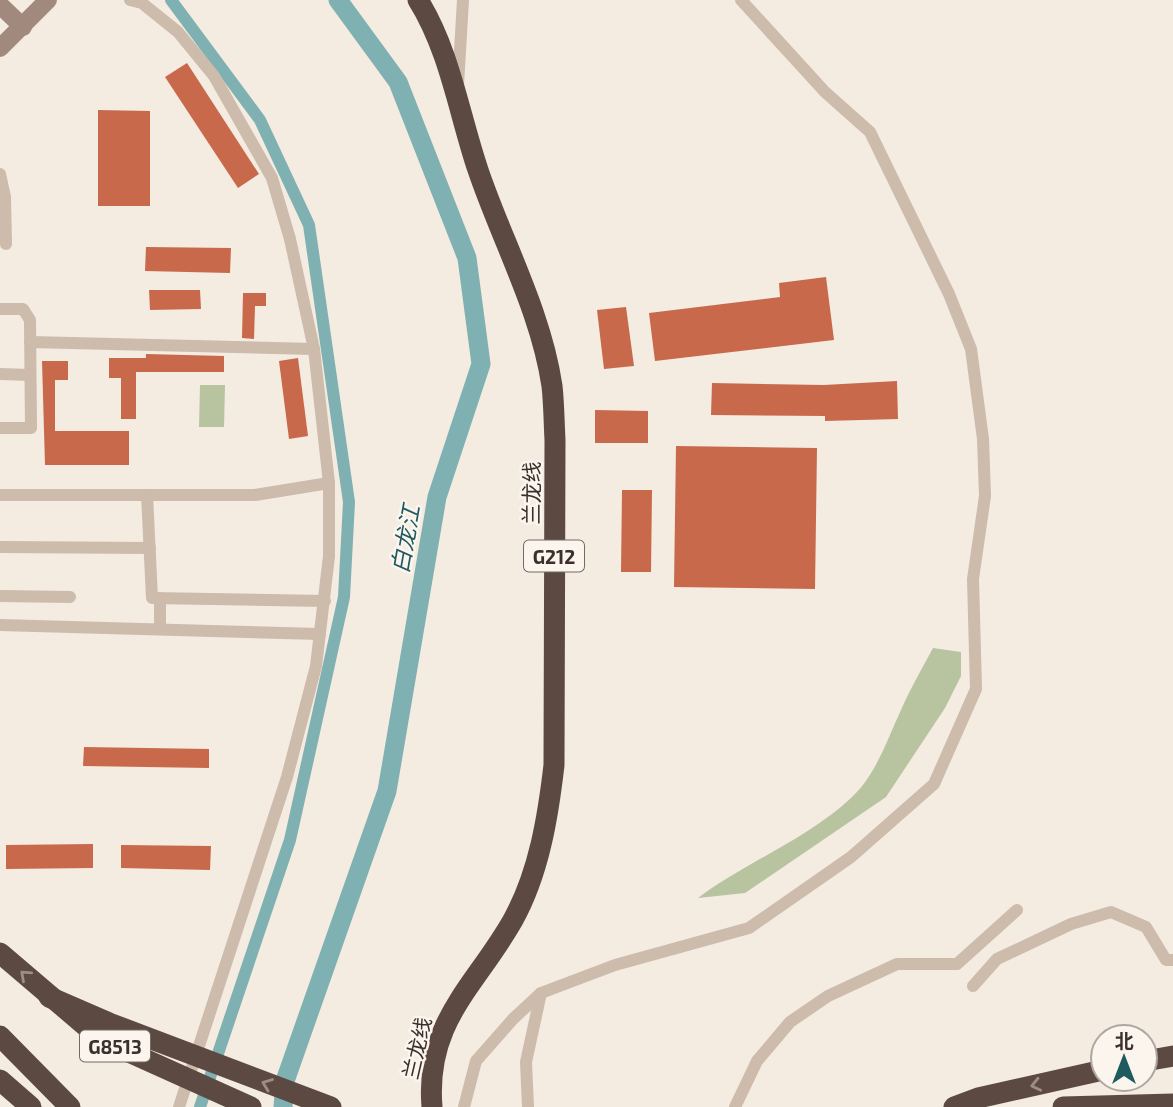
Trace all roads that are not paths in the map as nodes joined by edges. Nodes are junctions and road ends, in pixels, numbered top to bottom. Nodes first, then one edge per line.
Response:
1 (48, 0) edge
2 (130, 0) edge
3 (418, 0) edge
4 (463, 0) edge
5 (741, 0) edge
6 (0, 5) edge
7 (9, 34) edge
8 (457, 102) junction
9 (0, 174) edge
10 (6, 244) dead end
11 (0, 309) edge
12 (30, 342) junction
13 (314, 349) junction
14 (0, 374) edge
15 (30, 374) junction
16 (0, 428) edge
17 (329, 483) junction
18 (0, 495) edge
19 (147, 495) junction
20 (0, 547) edge
21 (150, 548) junction
22 (0, 596) edge
23 (70, 597) dead end
24 (160, 598) junction
25 (325, 601) junction
26 (0, 625) edge
27 (160, 629) junction
28 (320, 634) junction
29 (1017, 909) dead end
30 (988, 936) junction
31 (0, 953) edge
32 (997, 959) junction
33 (1173, 960) edge
34 (973, 986) dead end
35 (541, 993) junction
36 (49, 997) junction
37 (0, 1036) edge
38 (0, 1055) edge
39 (1089, 1073) edge
40 (0, 1080) edge
41 (1173, 1104) edge
42 (31, 1107) edge
43 (52, 1107) edge
44 (70, 1107) edge
45 (179, 1107) edge
46 (251, 1107) edge
47 (331, 1107) edge
48 (432, 1107) edge
49 (464, 1107) edge
50 (528, 1107) edge
51 (735, 1107) edge
52 (954, 1107) edge
53 (1063, 1107) edge

1 - 7 street
2 - 13 street
3 - 8 highway, 兰龙线 / G212
4 - 8 street
5 - 35 street
6 - 7 street
8 - 48 highway, 兰龙线 / G212
9 - 10 street
11 - 12 street
12 - 13 street
12 - 15 street
13 - 17 street
14 - 15 street
15 - 16 street
17 - 19 street
17 - 25 street
18 - 19 street
19 - 21 street
20 - 21 street
21 - 24 street
22 - 23 street
24 - 25 street
24 - 27 street
25 - 28 street
26 - 27 street
27 - 28 street
28 - 45 street
29 - 30 street
30 - 32 street
30 - 51 street
36 -> 31 highway, G8513, bridge
32 - 33 street
32 - 34 street
35 - 49 street
35 - 50 street
36 - 46 highway, G8513, bridge
47 -> 36 highway, bridge
37 - 44 highway
38 - 43 highway
39 -> 52 highway
40 - 42 highway
41 - 53 highway

